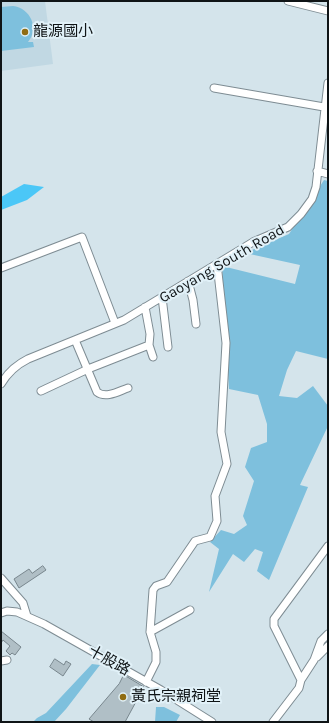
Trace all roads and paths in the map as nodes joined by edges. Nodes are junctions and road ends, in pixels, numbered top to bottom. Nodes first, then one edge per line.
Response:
1 (288, 1) edge
2 (328, 11) edge
3 (328, 83) edge
4 (214, 88) dead end
5 (324, 107) junction
6 (317, 171) junction
7 (328, 174) edge
8 (217, 264) junction
9 (1, 268) edge
10 (188, 281) junction
11 (162, 297) junction
12 (145, 308) junction
13 (115, 323) junction
14 (196, 324) dead end
15 (75, 340) junction
16 (149, 345) junction
17 (168, 347) dead end
18 (153, 357) dead end
19 (88, 369) junction
20 (1, 384) edge
21 (128, 388) dead end
22 (41, 391) dead end
23 (328, 546) edge
24 (1, 578) edge
25 (190, 610) dead end
26 (1, 613) edge
27 (27, 616) junction
28 (150, 632) junction
29 (328, 634) edge
30 (328, 646) edge
31 (314, 660) junction
32 (301, 680) junction
33 (146, 682) junction
34 (212, 722) edge
35 (273, 722) edge

1 - 2 street
3 - 5 street, Gaoyang South Road
4 - 5 street
5 - 6 street, Gaoyang South Road
6 - 7 street
6 - 8 street, Gaoyang South Road
8 - 10 street, Gaoyang South Road
8 - 28 street
9 - 13 street
10 - 11 street, Gaoyang South Road
10 - 14 street
11 - 12 street, Gaoyang South Road
11 - 17 street
12 - 13 street, Gaoyang South Road
12 - 16 street
13 - 15 street, Gaoyang South Road
15 - 19 street
15 - 20 street, Gaoyang South Road
16 - 18 street
16 - 19 street
19 - 21 street
19 - 22 street
23 - 32 street
24 - 27 street
25 - 28 street
26 - 27 street, 十股路
27 - 33 street, 十股路
28 - 33 street
29 - 31 street
30 - 31 street
31 - 32 street
32 - 35 street
33 - 34 street, 十股路

